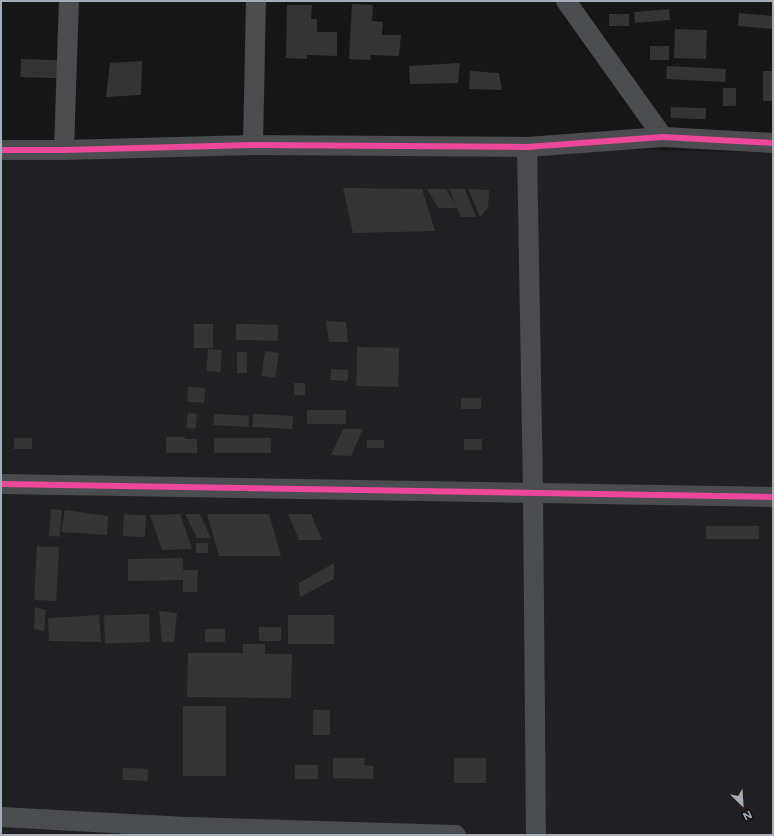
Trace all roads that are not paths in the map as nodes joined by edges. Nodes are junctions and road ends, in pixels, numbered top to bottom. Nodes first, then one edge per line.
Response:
1 (69, 1) edge
2 (256, 1) edge
3 (566, 1) edge
4 (662, 137) junction
5 (773, 143) edge
6 (253, 145) junction
7 (527, 148) junction
8 (1, 150) edge
9 (64, 150) junction
10 (1, 484) edge
11 (533, 494) junction
12 (773, 497) edge
13 (1, 817) edge
14 (186, 831) edge
15 (456, 835) edge
16 (536, 835) edge

1 - 9 street
2 - 6 street
3 - 4 street
4 - 5 street
4 - 7 street
6 - 7 street
6 - 9 street
7 - 11 street
8 - 9 street
10 - 11 street
11 - 12 street
11 - 16 street
13 - 14 street
14 - 15 street

